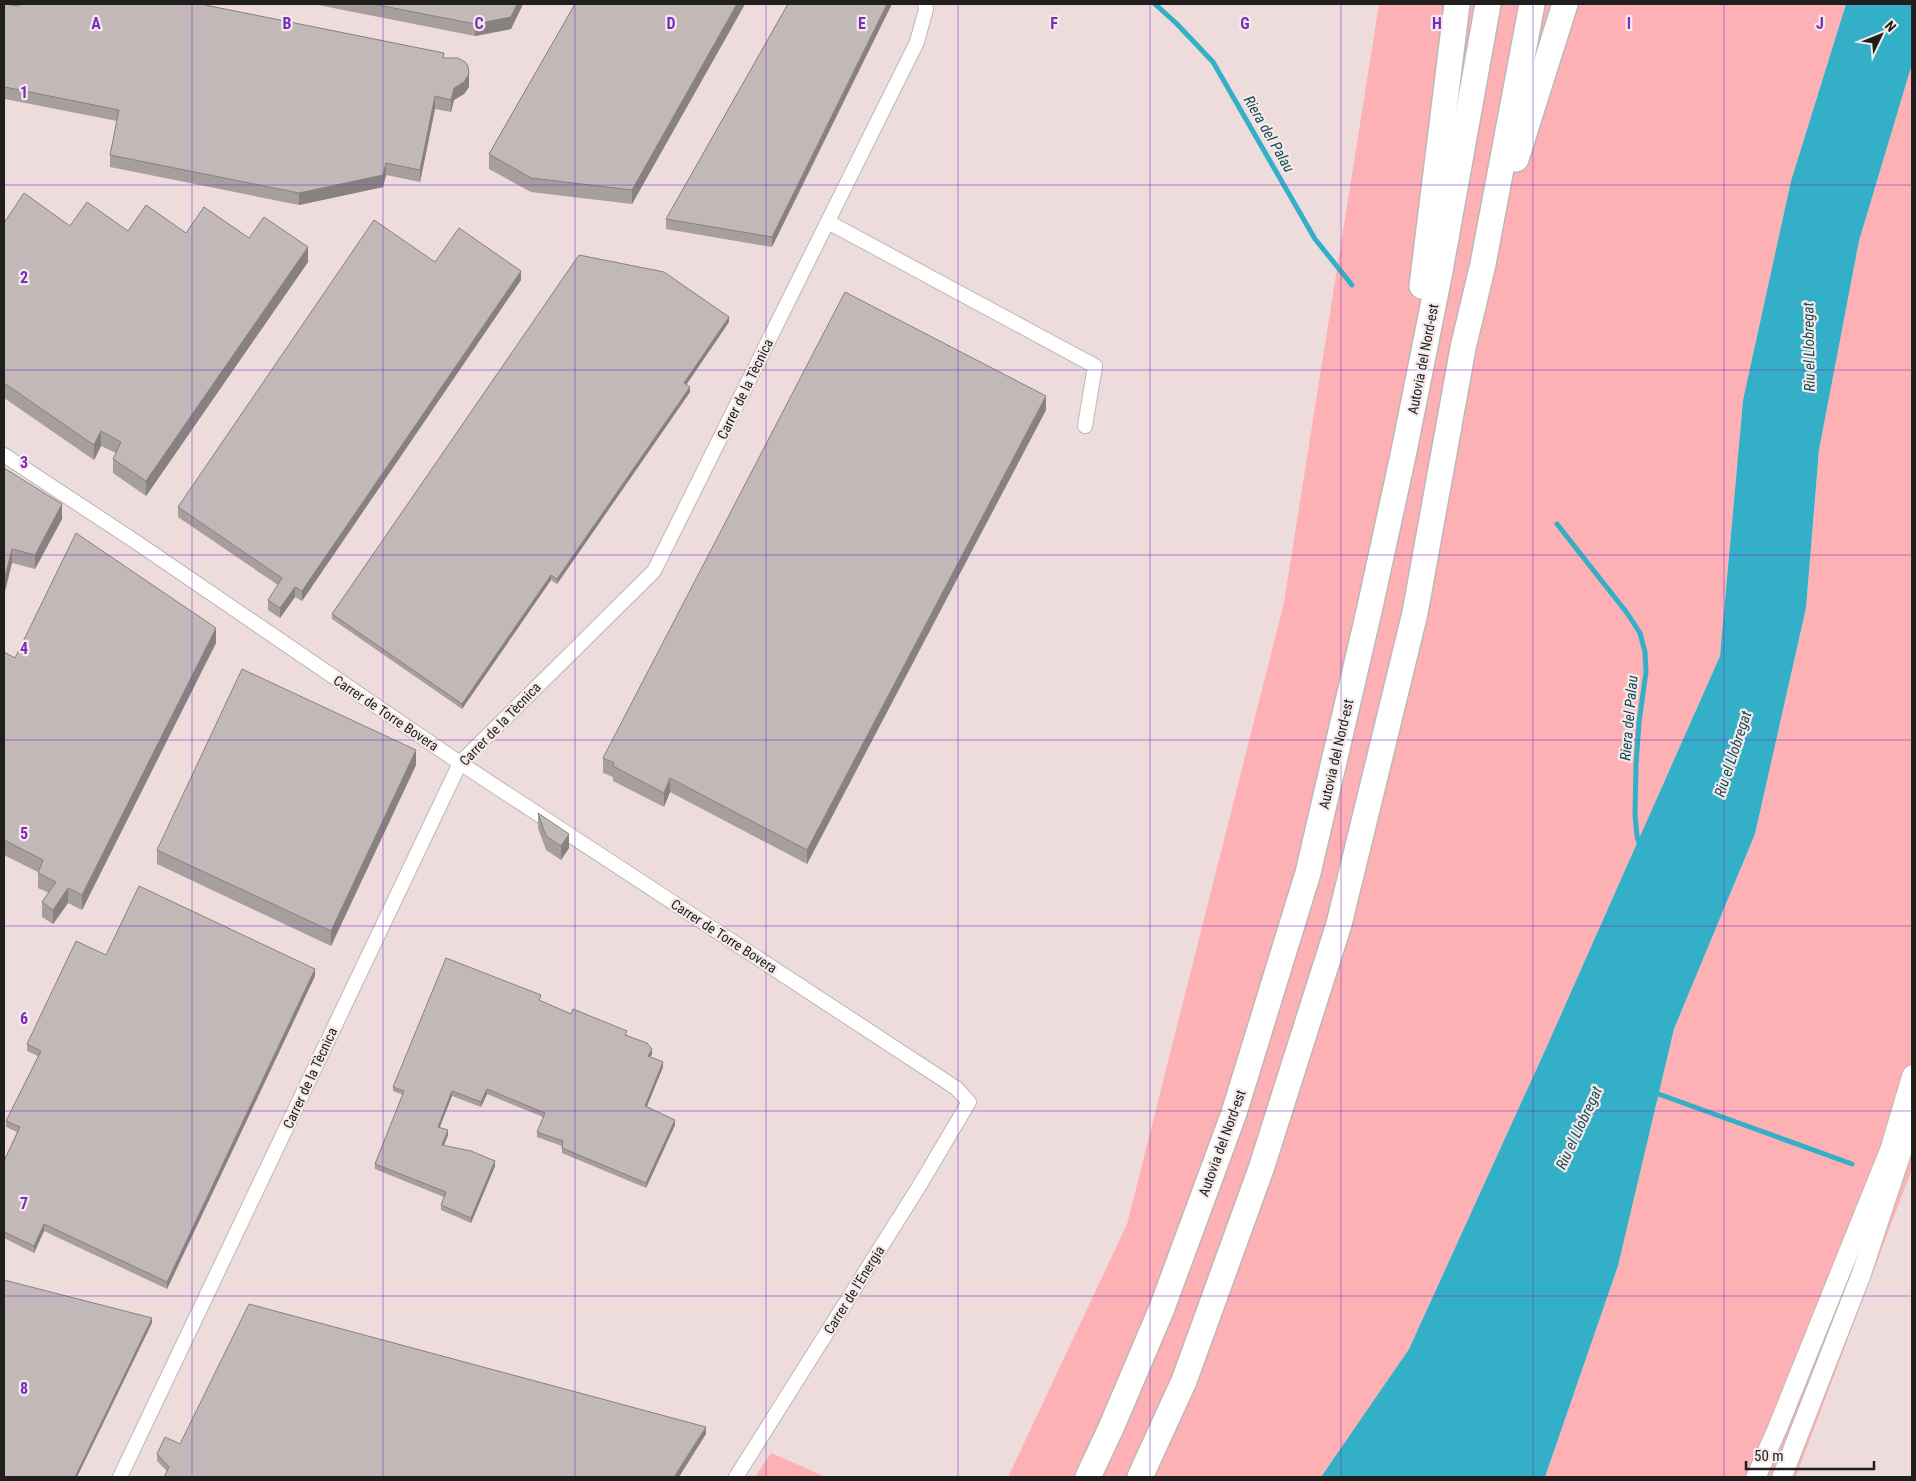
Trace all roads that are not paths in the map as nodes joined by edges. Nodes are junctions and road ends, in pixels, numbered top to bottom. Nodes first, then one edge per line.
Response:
1 (925, 4) edge
2 (1457, 4) edge
3 (1488, 4) edge
4 (1532, 4) edge
5 (1565, 4) edge
6 (828, 222) junction
7 (1483, 264) junction
8 (1085, 426) dead end
9 (1404, 451) junction
10 (4, 455) edge
11 (460, 762) junction
12 (1912, 1075) edge
13 (969, 1102) joint
14 (1912, 1121) edge
15 (120, 1477) edge
16 (736, 1477) edge
17 (1088, 1477) edge
18 (1140, 1477) edge
19 (1756, 1477) edge
20 (1782, 1477) edge

1 - 6 street, Carrer de la Tècnica
2 - 9 highway
3 - 9 highway, Autovia del Nord-est
4 - 7 highway
5 - 7 highway
6 - 8 street
6 - 11 street, Carrer de la Tècnica
7 - 18 highway
9 - 17 highway, Autovia del Nord-est
10 - 11 street, Carrer de Torre Bovera
11 - 13 street, Carrer de Torre Bovera
11 - 15 street, Carrer de la Tècnica
12 - 19 street
13 - 16 street, Carrer de l'Energia
14 - 20 street

